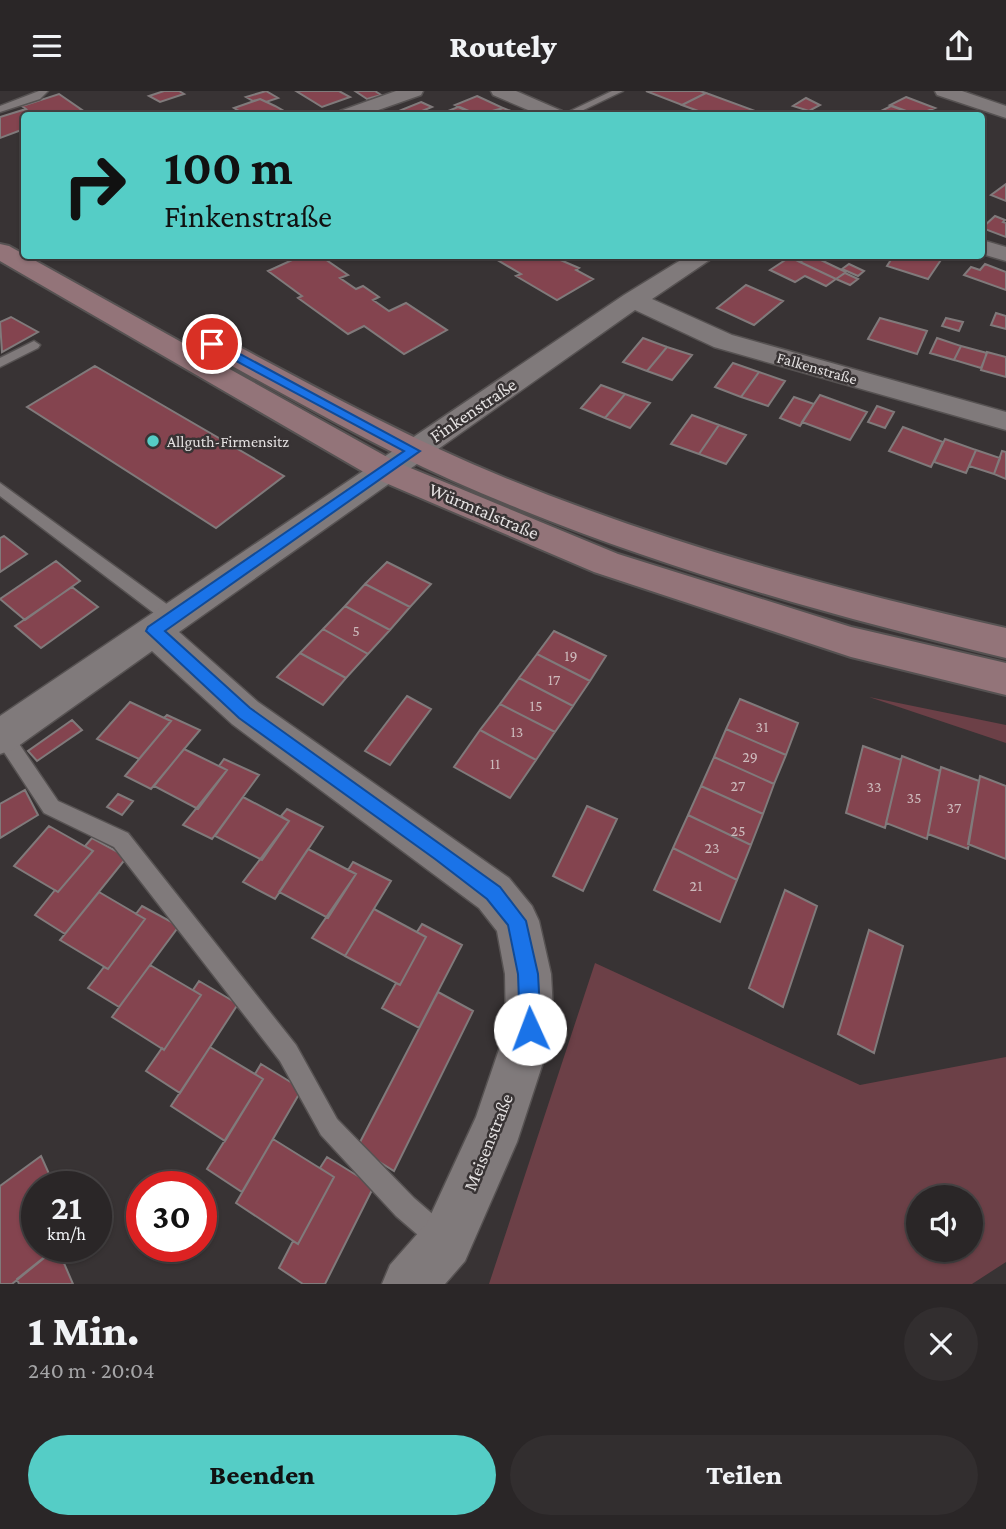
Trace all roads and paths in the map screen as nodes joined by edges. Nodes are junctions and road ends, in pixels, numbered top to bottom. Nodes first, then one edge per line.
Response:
1 (44, 91) edge
2 (414, 91) edge
3 (500, 91) edge
4 (619, 91) edge
5 (944, 91) edge
6 (0, 109) edge
7 (355, 112) edge
8 (548, 112) edge
9 (574, 112) edge
10 (1006, 112) edge
11 (1006, 121) edge
12 (985, 126) edge
13 (0, 229) edge
14 (21, 242) edge
15 (985, 248) edge
16 (0, 251) edge
17 (1006, 254) edge
18 (52, 259) edge
19 (700, 259) edge
20 (634, 300) junction
21 (34, 345) dead end
22 (0, 363) edge
23 (1006, 421) edge
24 (414, 451) junction
25 (385, 470) junction
26 (0, 488) edge
27 (163, 624) junction
28 (1006, 643) edge
29 (1006, 680) edge
30 (1, 736) edge
31 (446, 1242) junction
32 (409, 1284) edge

1 - 6 lane
2 - 7 street
3 - 8 street
4 - 9 lane
5 - 10 street
11 - 12 street
13 - 14 main road
15 - 17 street
16 - 25 main road, Würmtalstraße
18 - 24 main road, Würmtalstraße
19 - 20 street, Finkenstraße
20 - 23 street, Falkenstraße
20 - 24 street, Finkenstraße
21 - 22 lane
24 - 25 street, Finkenstraße
24 - 28 main road, Würmtalstraße
25 - 27 street, Finkenstraße
25 - 29 main road, Würmtalstraße
26 - 27 lane
27 - 30 street, Finkenstraße
27 - 31 street, Meisenstraße
30 - 31 lane
31 - 32 street, Meisenstraße

